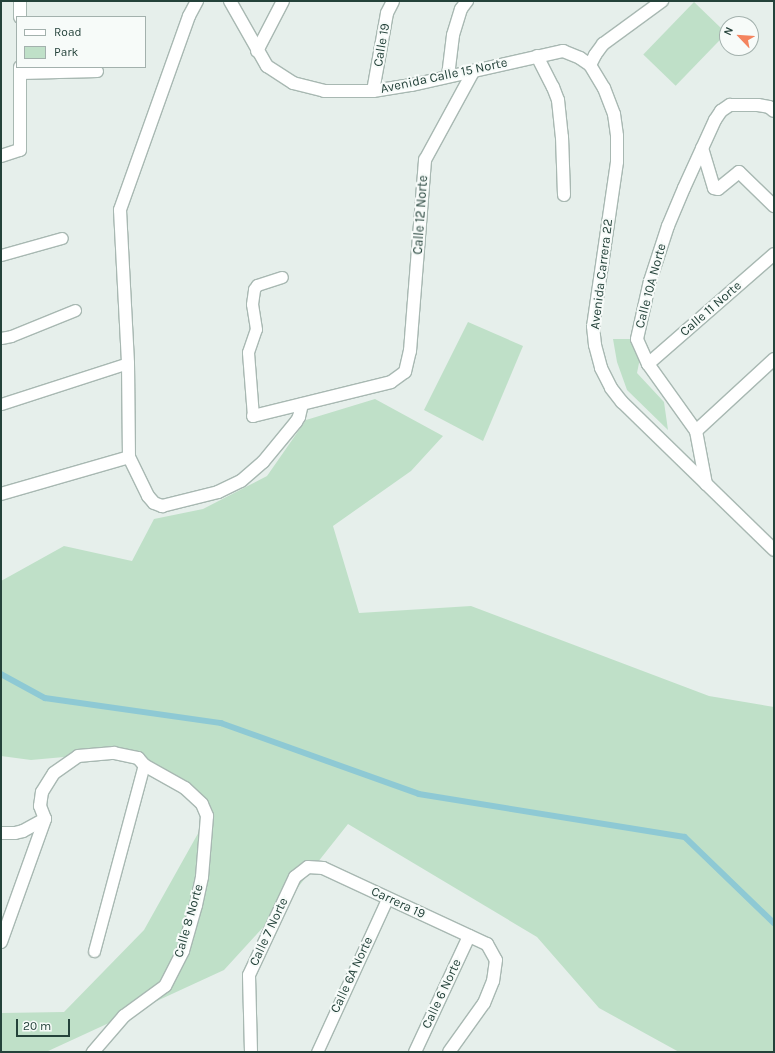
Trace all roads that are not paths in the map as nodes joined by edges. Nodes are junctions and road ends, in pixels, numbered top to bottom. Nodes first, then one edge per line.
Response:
1 (20, 1) edge
2 (197, 1) edge
3 (230, 1) edge
4 (283, 1) edge
5 (393, 1) edge
6 (467, 1) edge
7 (662, 1) edge
8 (20, 16) edge
9 (257, 51) junction
10 (537, 56) junction
11 (580, 58) joint
12 (590, 66) junction
13 (20, 70) edge
14 (474, 70) junction
15 (97, 71) dead end
16 (448, 76) junction
17 (374, 91) junction
18 (774, 111) edge
19 (702, 148) junction
20 (1, 156) edge
21 (564, 195) dead end
22 (774, 206) edge
23 (62, 238) dead end
24 (774, 254) edge
25 (1, 255) edge
26 (282, 277) dead end
27 (75, 310) dead end
28 (1, 338) edge
29 (774, 359) edge
30 (128, 363) junction
31 (648, 364) junction
32 (1, 404) edge
33 (302, 404) junction
34 (253, 416) joint
35 (696, 431) junction
36 (129, 456) junction
37 (706, 484) junction
38 (1, 494) edge
39 (774, 550) edge
40 (144, 765) junction
41 (45, 819) junction
42 (1, 833) edge
43 (308, 867) joint
44 (387, 898) junction
45 (469, 936) junction
46 (1, 942) edge
47 (94, 951) dead end
48 (93, 1052) edge
49 (251, 1052) edge
50 (317, 1052) edge
51 (415, 1052) edge
52 (448, 1052) edge

1 - 8 street
2 - 30 street
3 - 9 street, Avenida Calle 15 Norte
4 - 9 street
5 - 17 street, Calle 19
6 - 16 street
7 - 12 street
9 - 17 street, Avenida Calle 15 Norte
10 - 11 street, Avenida Calle 15 Norte
10 - 14 street, Avenida Calle 15 Norte
10 - 21 street
11 - 12 street, Avenida Carrera 22
12 - 37 street, Avenida Carrera 22
13 - 15 lane
13 - 20 street
14 - 16 street, Avenida Calle 15 Norte
14 - 33 street, Calle 12 Norte
16 - 17 street, Avenida Calle 15 Norte
18 - 19 street, Calle 10A Norte
19 - 22 street
19 - 31 street, Calle 10A Norte
23 - 25 lane
24 - 31 street, Calle 11 Norte
26 - 34 lane
27 - 28 lane
29 - 35 street
30 - 32 lane
30 - 36 street
31 - 35 street, Calle 10A Norte
33 - 34 street
33 - 36 street
35 - 37 street, Calle 10A Norte
36 - 38 street
37 - 39 street, Avenida Carrera 22
40 - 41 street
40 - 47 lane
40 - 48 street, Calle 8 Norte
41 - 42 street
41 - 46 street
43 - 44 street, Carrera 19
43 - 49 street, Calle 7 Norte
44 - 45 street, Carrera 19
44 - 50 lane, Calle 6A Norte
45 - 51 street, Calle 6 Norte
45 - 52 street, Carrera 19

